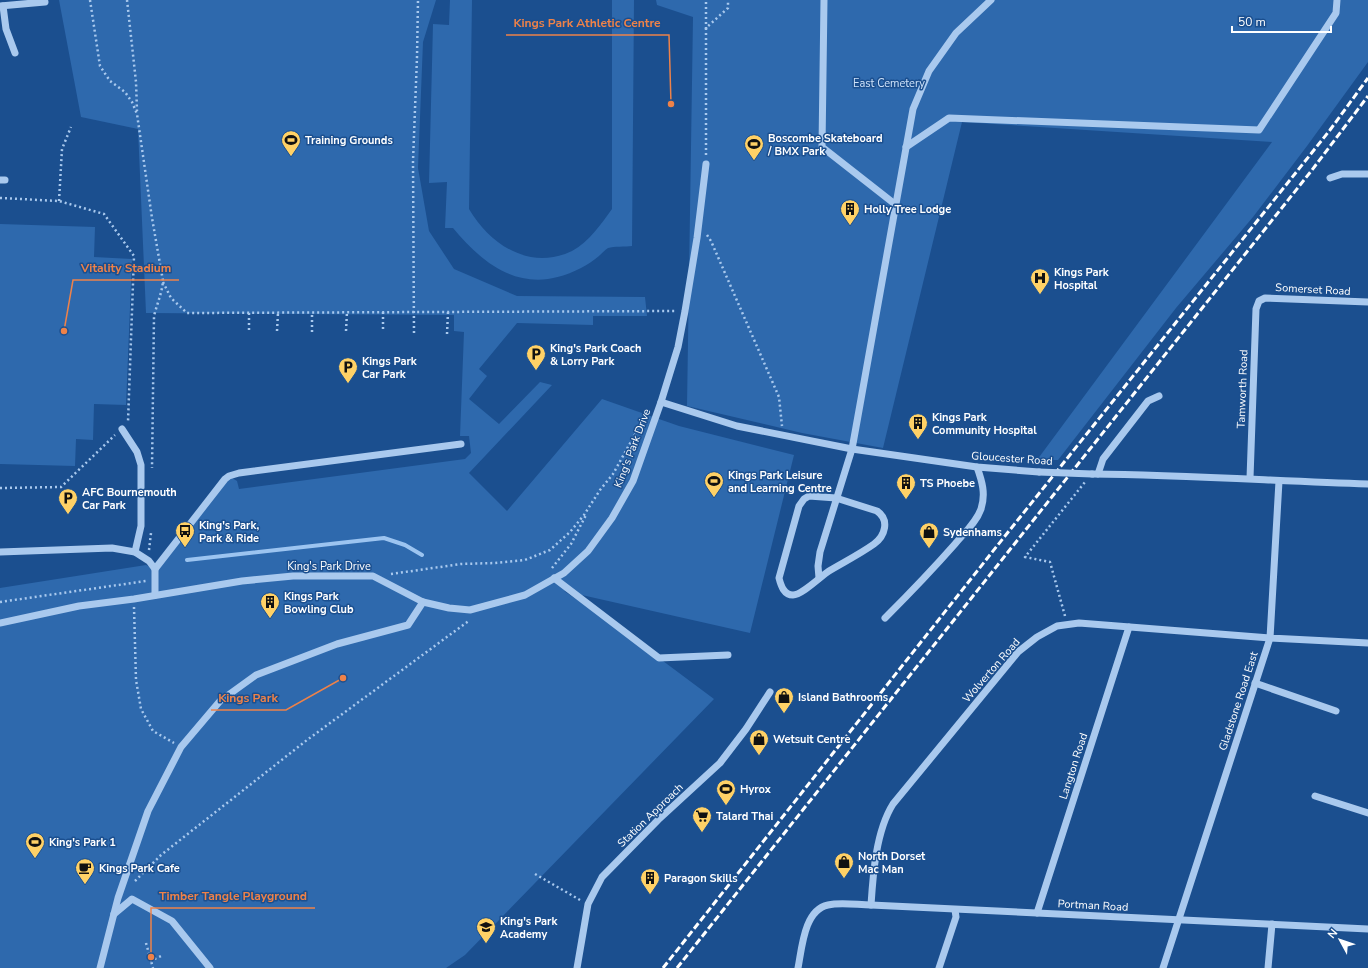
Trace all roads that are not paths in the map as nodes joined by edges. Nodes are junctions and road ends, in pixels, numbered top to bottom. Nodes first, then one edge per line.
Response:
1 (824, 0) edge
2 (991, 0) edge
3 (1337, 0) edge
4 (45, 2) dead end
5 (1, 6) edge
6 (15, 53) dead end
7 (906, 147) junction
8 (706, 164) road end
9 (1368, 174) edge
10 (1330, 178) dead end
11 (896, 205) junction
12 (1259, 301) joint
13 (1368, 302) edge
14 (1160, 396) dead end
15 (661, 402) junction
16 (122, 429) road end
17 (461, 444) dead end
18 (852, 449) junction
19 (977, 467) junction
20 (1095, 474) junction
21 (1250, 478) junction
22 (1279, 481) junction
23 (1368, 484) edge
24 (836, 498) junction
25 (0, 552) edge
26 (135, 552) junction
27 (155, 569) junction
28 (554, 578) junction
29 (819, 578) junction
30 (155, 595) junction
31 (423, 602) junction
32 (885, 618) dead end
33 (0, 623) edge
34 (1129, 627) junction
35 (1270, 638) junction
36 (1368, 643) edge
37 (728, 655) dead end
38 (1255, 683) junction
39 (770, 692) dead end
40 (1336, 711) dead end
41 (1315, 796) dead end
42 (1368, 813) edge
43 (871, 905) junction
44 (955, 910) junction
45 (1037, 913) junction
46 (114, 914) junction
47 (1178, 921) junction
48 (1272, 924) junction
49 (1368, 929) edge
50 (100, 968) edge
51 (210, 968) edge
52 (577, 968) edge
53 (798, 968) edge
54 (939, 968) edge
55 (1163, 968) edge
56 (1268, 968) edge

1 - 11 street
2 - 7 street
3 - 7 street
4 - 5 street
5 - 6 street
7 - 11 street
8 - 15 street, King's Park Drive
9 - 10 street
11 - 18 street
12 - 13 street, Somerset Road
12 - 21 street, Tamworth Road
14 - 20 street
15 - 18 street, Gloucester Road
15 - 28 street, King's Park Drive
16 - 26 street
17 - 27 street
18 - 19 street, Gloucester Road
18 - 24 street
19 - 20 street, Gloucester Road, bridge
19 - 32 street
20 - 21 street, Gloucester Road
21 - 22 street, Gloucester Road
22 - 23 street, Gloucester Road
22 - 35 street, Gladstone Road East
24 - 29 street
24 - 29 street
24 - 29 street
25 - 26 street
26 - 27 street
27 - 30 street
28 - 31 street, King's Park Drive
28 - 37 street
30 - 31 street, King's Park Drive
30 - 33 street, King's Park Drive
31 - 46 street
34 - 35 street, Wolverton Road
34 - 43 street, Wolverton Road
34 - 45 street, Langton Road
35 - 36 street, Wolverton Road
35 - 38 street, Gladstone Road East
38 - 40 street
38 - 47 street, Gladstone Road East
39 - 52 street, Station Approach
41 - 42 street
43 - 44 street, Portman Road
43 - 53 street, Portman Road
44 - 45 street, Portman Road
44 - 54 street
45 - 47 street, Portman Road
46 - 50 street
46 - 51 street
47 - 48 street, Portman Road
47 - 55 street, Gladstone Road East
48 - 49 street, Portman Road
48 - 56 street

